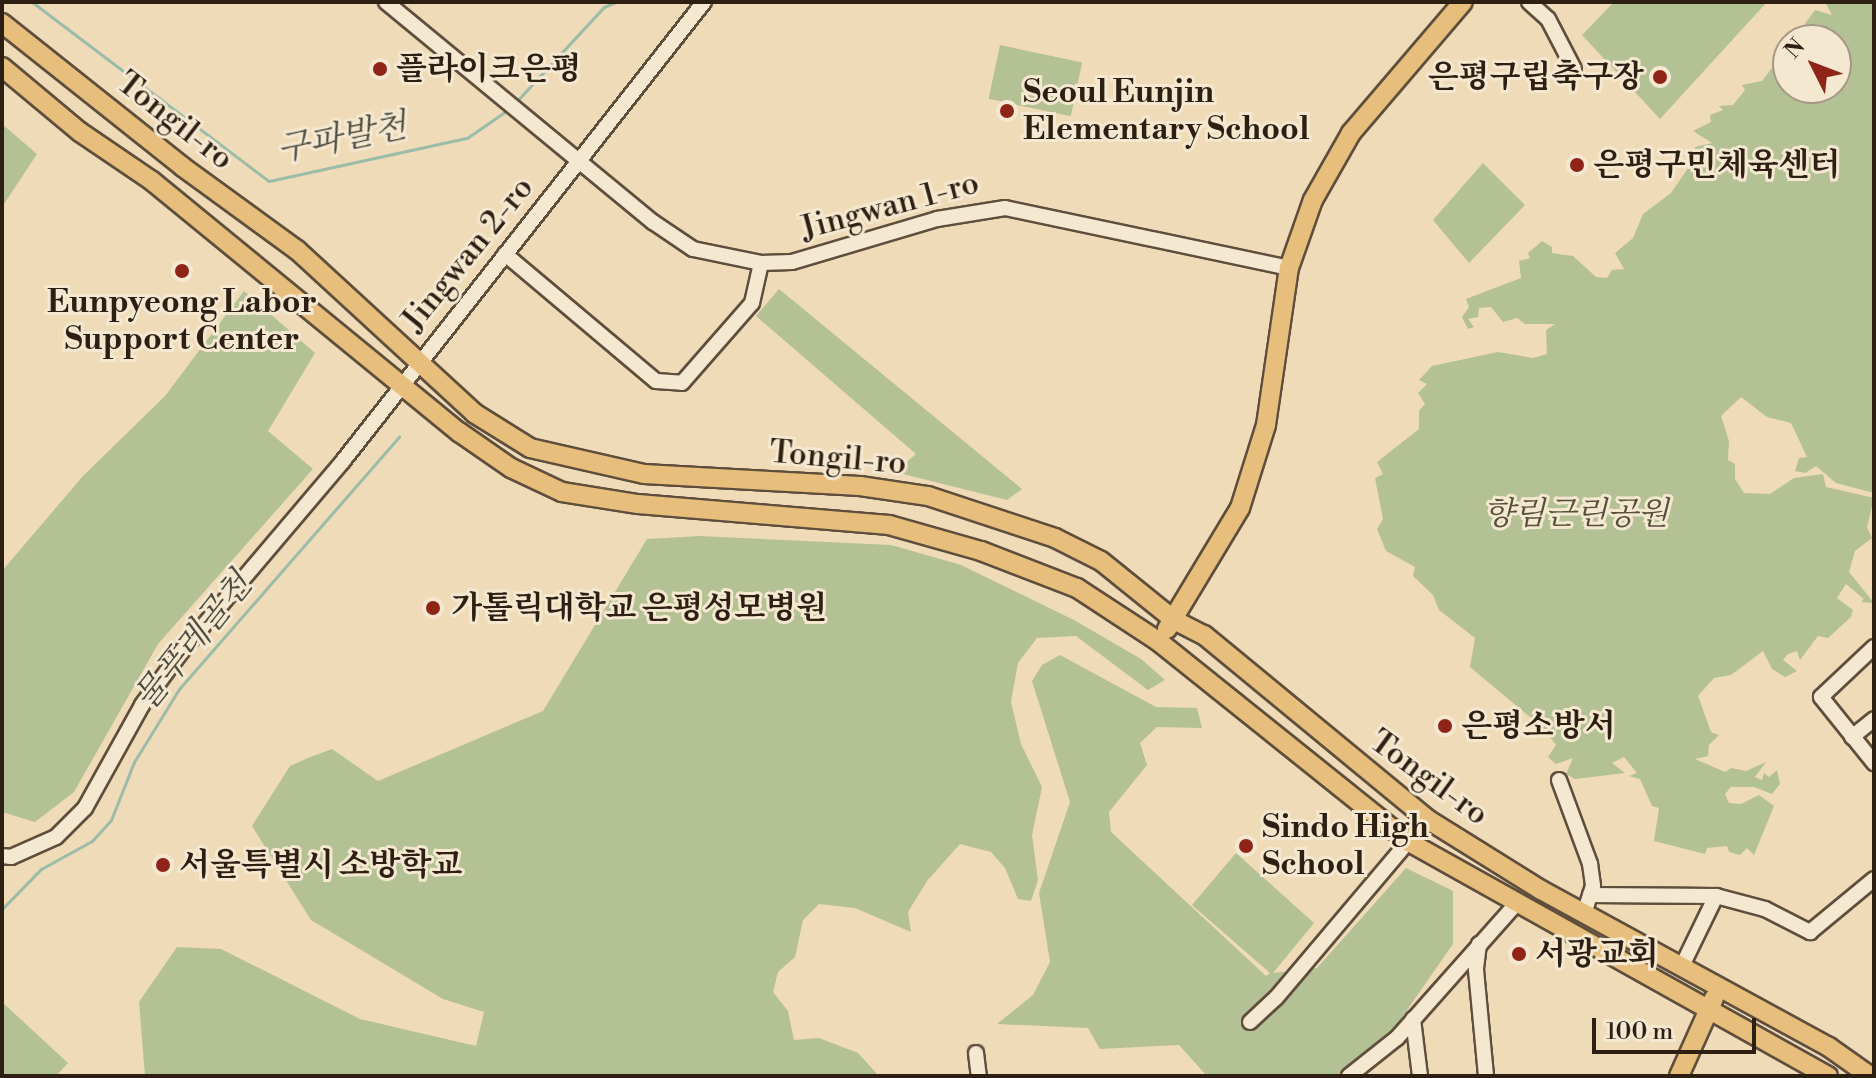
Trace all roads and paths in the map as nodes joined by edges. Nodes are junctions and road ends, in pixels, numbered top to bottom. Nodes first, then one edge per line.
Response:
1 (386, 2) edge
2 (704, 2) edge
3 (1463, 2) edge
4 (1529, 2) edge
5 (2, 23) edge
6 (2, 67) edge
7 (1574, 69) dead end
8 (579, 162) junction
9 (505, 254) junction
10 (761, 263) junction
11 (1289, 268) junction
12 (417, 363) junction
13 (403, 382) junction
14 (1174, 620) junction
15 (1158, 641) junction
16 (1874, 647) edge
17 (1874, 719) edge
18 (1852, 737) junction
19 (1874, 763) edge
20 (1559, 780) dead end
21 (1427, 819) junction
22 (1409, 842) junction
23 (2, 856) edge
24 (1874, 879) edge
25 (1716, 896) junction
26 (1588, 903) junction
27 (1515, 905) junction
28 (1479, 944) junction
29 (1682, 966) junction
30 (1720, 987) junction
31 (1710, 1008) junction
32 (1413, 1019) junction
33 (1250, 1022) dead end
34 (976, 1053) dead end
35 (1869, 1073) edge
36 (979, 1076) edge
37 (1349, 1076) edge
38 (1420, 1076) edge
39 (1486, 1076) edge
40 (1679, 1076) edge
41 (1828, 1076) edge

1 - 8 street, Jingwan 2-ro
2 - 8 street, Jingwan 2-ro
3 - 11 main road
4 - 7 street
5 - 12 main road, Tongil-ro
6 - 13 main road, Tongil-ro
8 - 9 street, Jingwan 2-ro
8 - 10 street, Jingwan 1-ro
9 - 10 street
9 - 12 street, Jingwan 2-ro
10 - 11 street, Jingwan 1-ro
11 - 14 main road
12 - 13 street, Jingwan 2-ro
12 - 14 main road, Tongil-ro
13 - 15 main road, Tongil-ro
13 - 23 street
14 - 15 main road
14 - 21 main road, Tongil-ro
15 - 22 main road, Tongil-ro
16 - 18 street
17 - 18 street
18 - 19 street
20 - 26 street
21 - 22 street
21 - 26 main road, Tongil-ro
22 - 27 main road, Tongil-ro
22 - 33 street
24 - 25 street
25 - 26 street
25 - 29 street
26 - 29 main road, Tongil-ro
27 - 28 street
27 - 31 main road, Tongil-ro
28 - 32 street
28 - 39 street
29 - 30 main road, Tongil-ro
30 - 31 main road
30 - 35 main road, Tongil-ro
31 - 40 main road
31 - 41 main road, Tongil-ro
32 - 37 street
32 - 38 street
34 - 36 street

